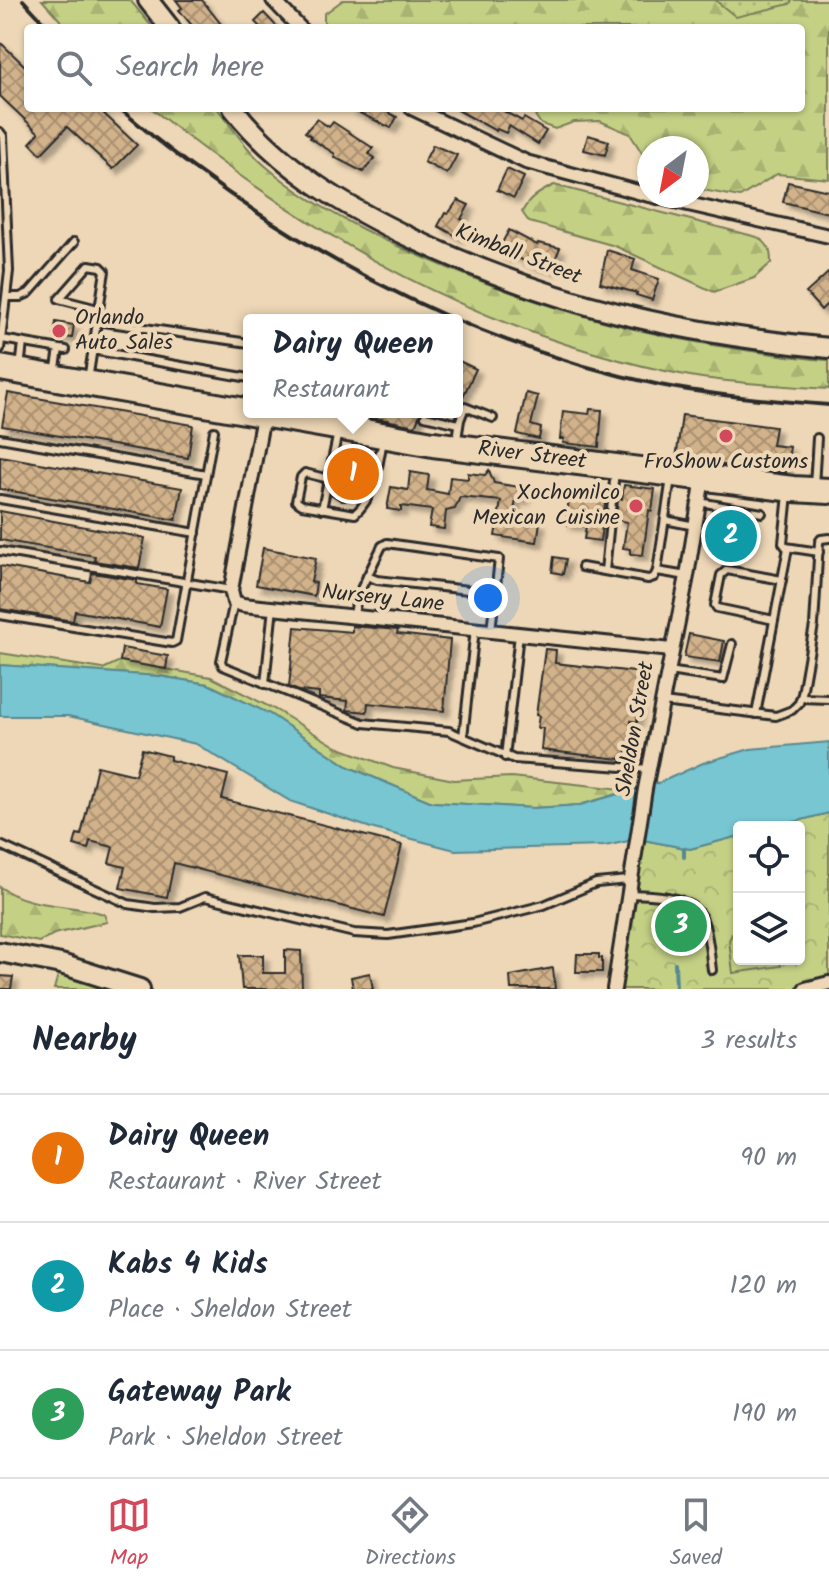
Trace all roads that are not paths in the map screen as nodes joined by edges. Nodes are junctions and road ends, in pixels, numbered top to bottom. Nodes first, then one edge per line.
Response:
1 (148, 0) edge
2 (273, 0) edge
3 (167, 24) edge
4 (296, 24) edge
5 (237, 112) edge
6 (420, 112) edge
7 (0, 132) edge
8 (637, 192) edge
9 (704, 208) edge
10 (829, 236) edge
11 (74, 242) dead end
12 (7, 297) junction
13 (98, 309) junction
14 (96, 321) junction
15 (2, 339) edge
16 (243, 342) edge
17 (23, 343) junction
18 (0, 348) edge
19 (829, 348) edge
20 (92, 350) junction
21 (10, 369) edge
22 (54, 377) junction
23 (243, 377) edge
24 (87, 383) junction
25 (243, 412) edge
26 (263, 418) edge
27 (285, 418) edge
28 (428, 418) edge
29 (493, 418) dead end
30 (328, 422) edge
31 (214, 431) dead end
32 (457, 436) junction
33 (0, 438) edge
34 (817, 438) dead end
35 (383, 443) junction
36 (615, 467) junction
37 (206, 474) junction
38 (672, 474) junction
39 (703, 478) junction
40 (329, 479) junction
41 (789, 489) junction
42 (822, 490) edge
43 (0, 499) edge
44 (699, 502) junction
45 (322, 509) junction
46 (762, 513) dead end
47 (665, 520) junction
48 (695, 526) junction
49 (196, 533) junction
50 (829, 538) edge
51 (788, 548) junction
52 (0, 551) edge
53 (819, 552) junction
54 (582, 567) dead end
55 (605, 571) junction
56 (657, 571) junction
57 (367, 576) junction
58 (687, 576) junction
59 (782, 580) junction
60 (188, 583) junction
61 (496, 593) junction
62 (232, 596) junction
63 (273, 607) junction
64 (0, 615) edge
65 (354, 615) junction
66 (774, 620) junction
67 (475, 629) junction
68 (491, 631) junction
69 (519, 634) junction
70 (732, 644) dead end
71 (671, 650) junction
72 (667, 671) junction
73 (265, 684) junction
74 (801, 698) junction
75 (829, 699) edge
76 (661, 702) junction
77 (756, 714) junction
78 (463, 737) junction
79 (505, 757) junction
80 (649, 769) junction
81 (0, 845) edge
82 (631, 880) junction
83 (629, 894) junction
84 (0, 952) edge
85 (712, 970) dead end
86 (829, 983) edge
87 (140, 989) edge
88 (614, 989) edge
89 (805, 989) edge

1 - 3 main road
2 - 4 street
5 - 19 main road, Kimball Street
6 - 8 street
7 - 12 lane
9 - 10 street
11 - 12 lane
12 - 15 lane
13 - 13 lane
13 - 14 lane
14 - 16 lane
14 - 20 lane
15 - 17 lane
15 - 18 lane
17 - 21 lane
17 - 22 lane
20 - 23 lane
20 - 24 lane
21 - 22 highway, River Street
22 - 24 highway, River Street
24 - 25 highway, River Street
26 - 62 street
27 - 30 highway, River Street
28 - 32 lane
29 - 32 lane
30 - 35 highway, River Street
30 - 40 lane
31 - 37 lane
32 - 35 highway, River Street
32 - 36 highway, River Street
33 - 37 lane
34 - 42 lane
35 - 40 lane
35 - 45 lane
36 - 38 highway, River Street
36 - 55 lane
37 - 49 lane
38 - 39 highway, River Street
38 - 47 lane
39 - 41 highway, River Street
39 - 44 street, Sheldon Street
40 - 45 lane
40 - 45 lane
41 - 42 highway, River Street
41 - 51 lane
43 - 49 lane
44 - 46 lane
44 - 48 street, Sheldon Street
47 - 48 lane
47 - 56 lane
48 - 58 street, Sheldon Street
49 - 60 lane
50 - 53 lane
51 - 53 lane
51 - 59 lane
52 - 60 lane
53 - 74 lane
54 - 55 lane
55 - 56 lane
56 - 58 lane
57 - 61 lane
57 - 61 lane
57 - 65 lane
58 - 71 street, Sheldon Street
59 - 66 lane
59 - 66 lane
60 - 62 lane
60 - 64 lane
61 - 68 lane
62 - 63 street, Nursery Lane
62 - 73 lane
63 - 65 street, Nursery Lane
63 - 73 lane
65 - 67 street, Nursery Lane
66 - 77 lane
67 - 68 street, Nursery Lane
67 - 78 lane
68 - 69 street, Nursery Lane
69 - 71 street, Nursery Lane
69 - 79 lane
70 - 72 lane
71 - 72 street, Sheldon Street
72 - 76 street, Sheldon Street
73 - 78 lane
74 - 75 lane
74 - 77 lane
76 - 77 lane
76 - 80 street, Sheldon Street
78 - 79 lane
79 - 80 lane
80 - 82 street, Sheldon Street
81 - 82 lane
82 - 83 street, Sheldon Street
83 - 85 lane
83 - 88 street, Sheldon Street
84 - 87 main road
86 - 89 street

